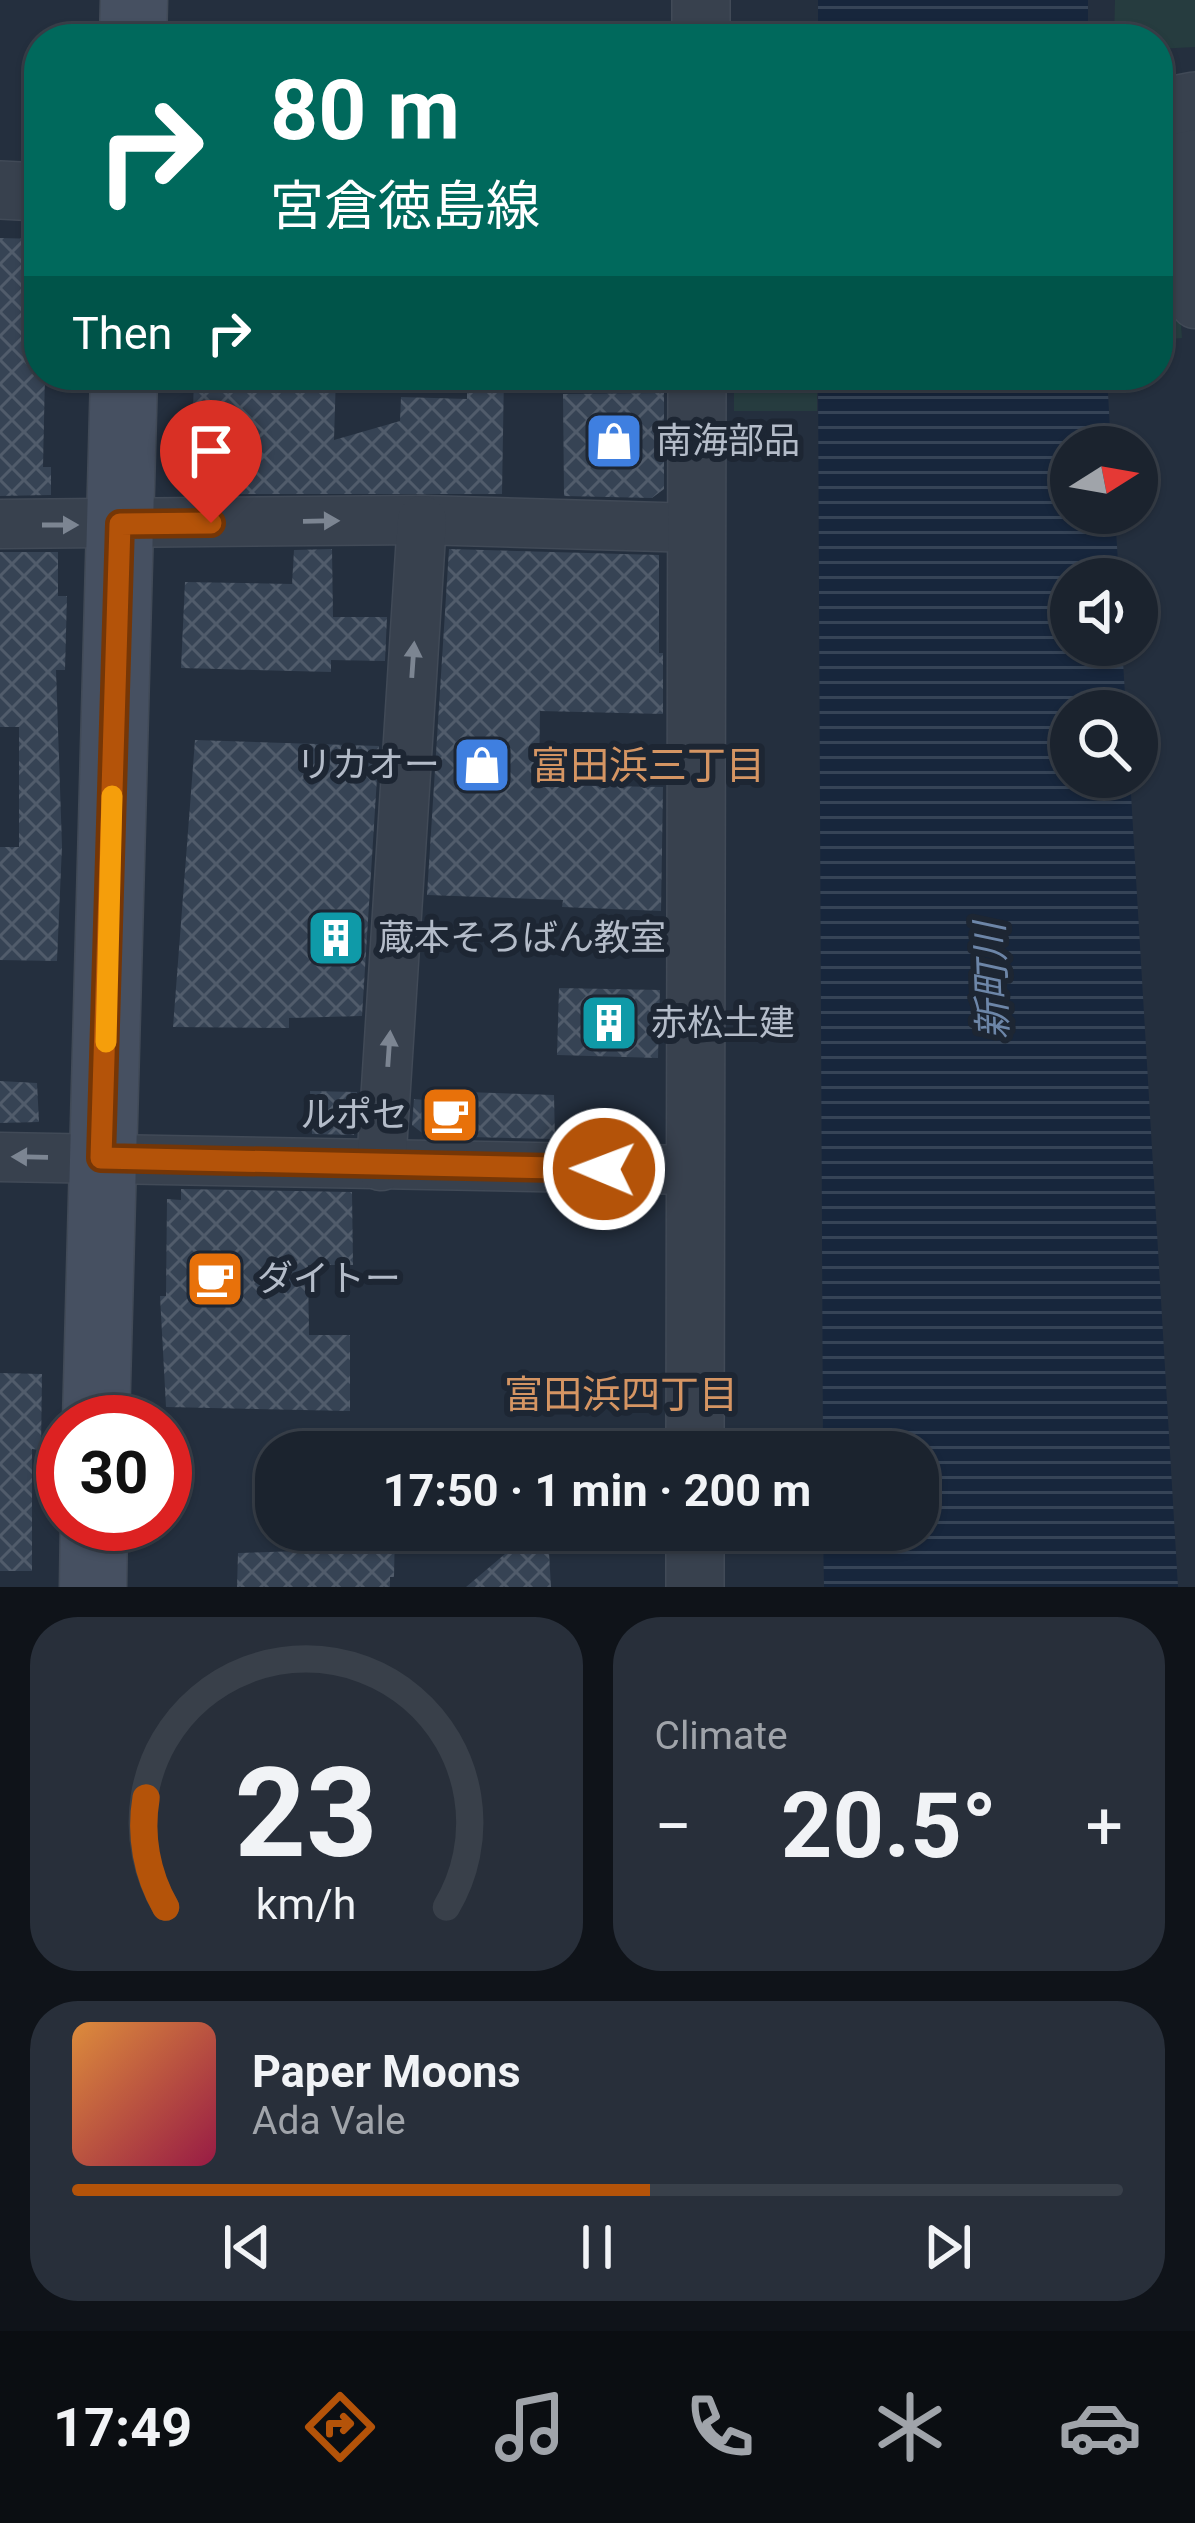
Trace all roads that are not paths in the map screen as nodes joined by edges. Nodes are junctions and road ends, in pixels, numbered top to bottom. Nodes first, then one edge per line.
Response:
1 (1176, 104) edge
2 (1195, 304) edge
3 (124, 390) edge
4 (697, 390) edge
5 (422, 520) junction
6 (0, 524) edge
7 (120, 524) junction
8 (696, 528) junction
9 (0, 1156) edge
10 (101, 1158) junction
11 (381, 1166) junction
12 (693, 1170) junction
13 (97, 1395) edge
14 (695, 1431) edge
15 (94, 1551) edge
16 (695, 1551) edge
17 (93, 1587) edge
18 (695, 1587) edge

1 - 2 street
3 - 7 main road
4 - 8 street
7 -> 5 street
5 - 8 street
11 -> 5 street
6 -> 7 street
7 - 10 main road
8 - 12 street
10 -> 9 street
10 - 11 street
10 - 13 main road
11 - 12 street
12 - 14 street
15 - 17 main road
16 - 18 street

